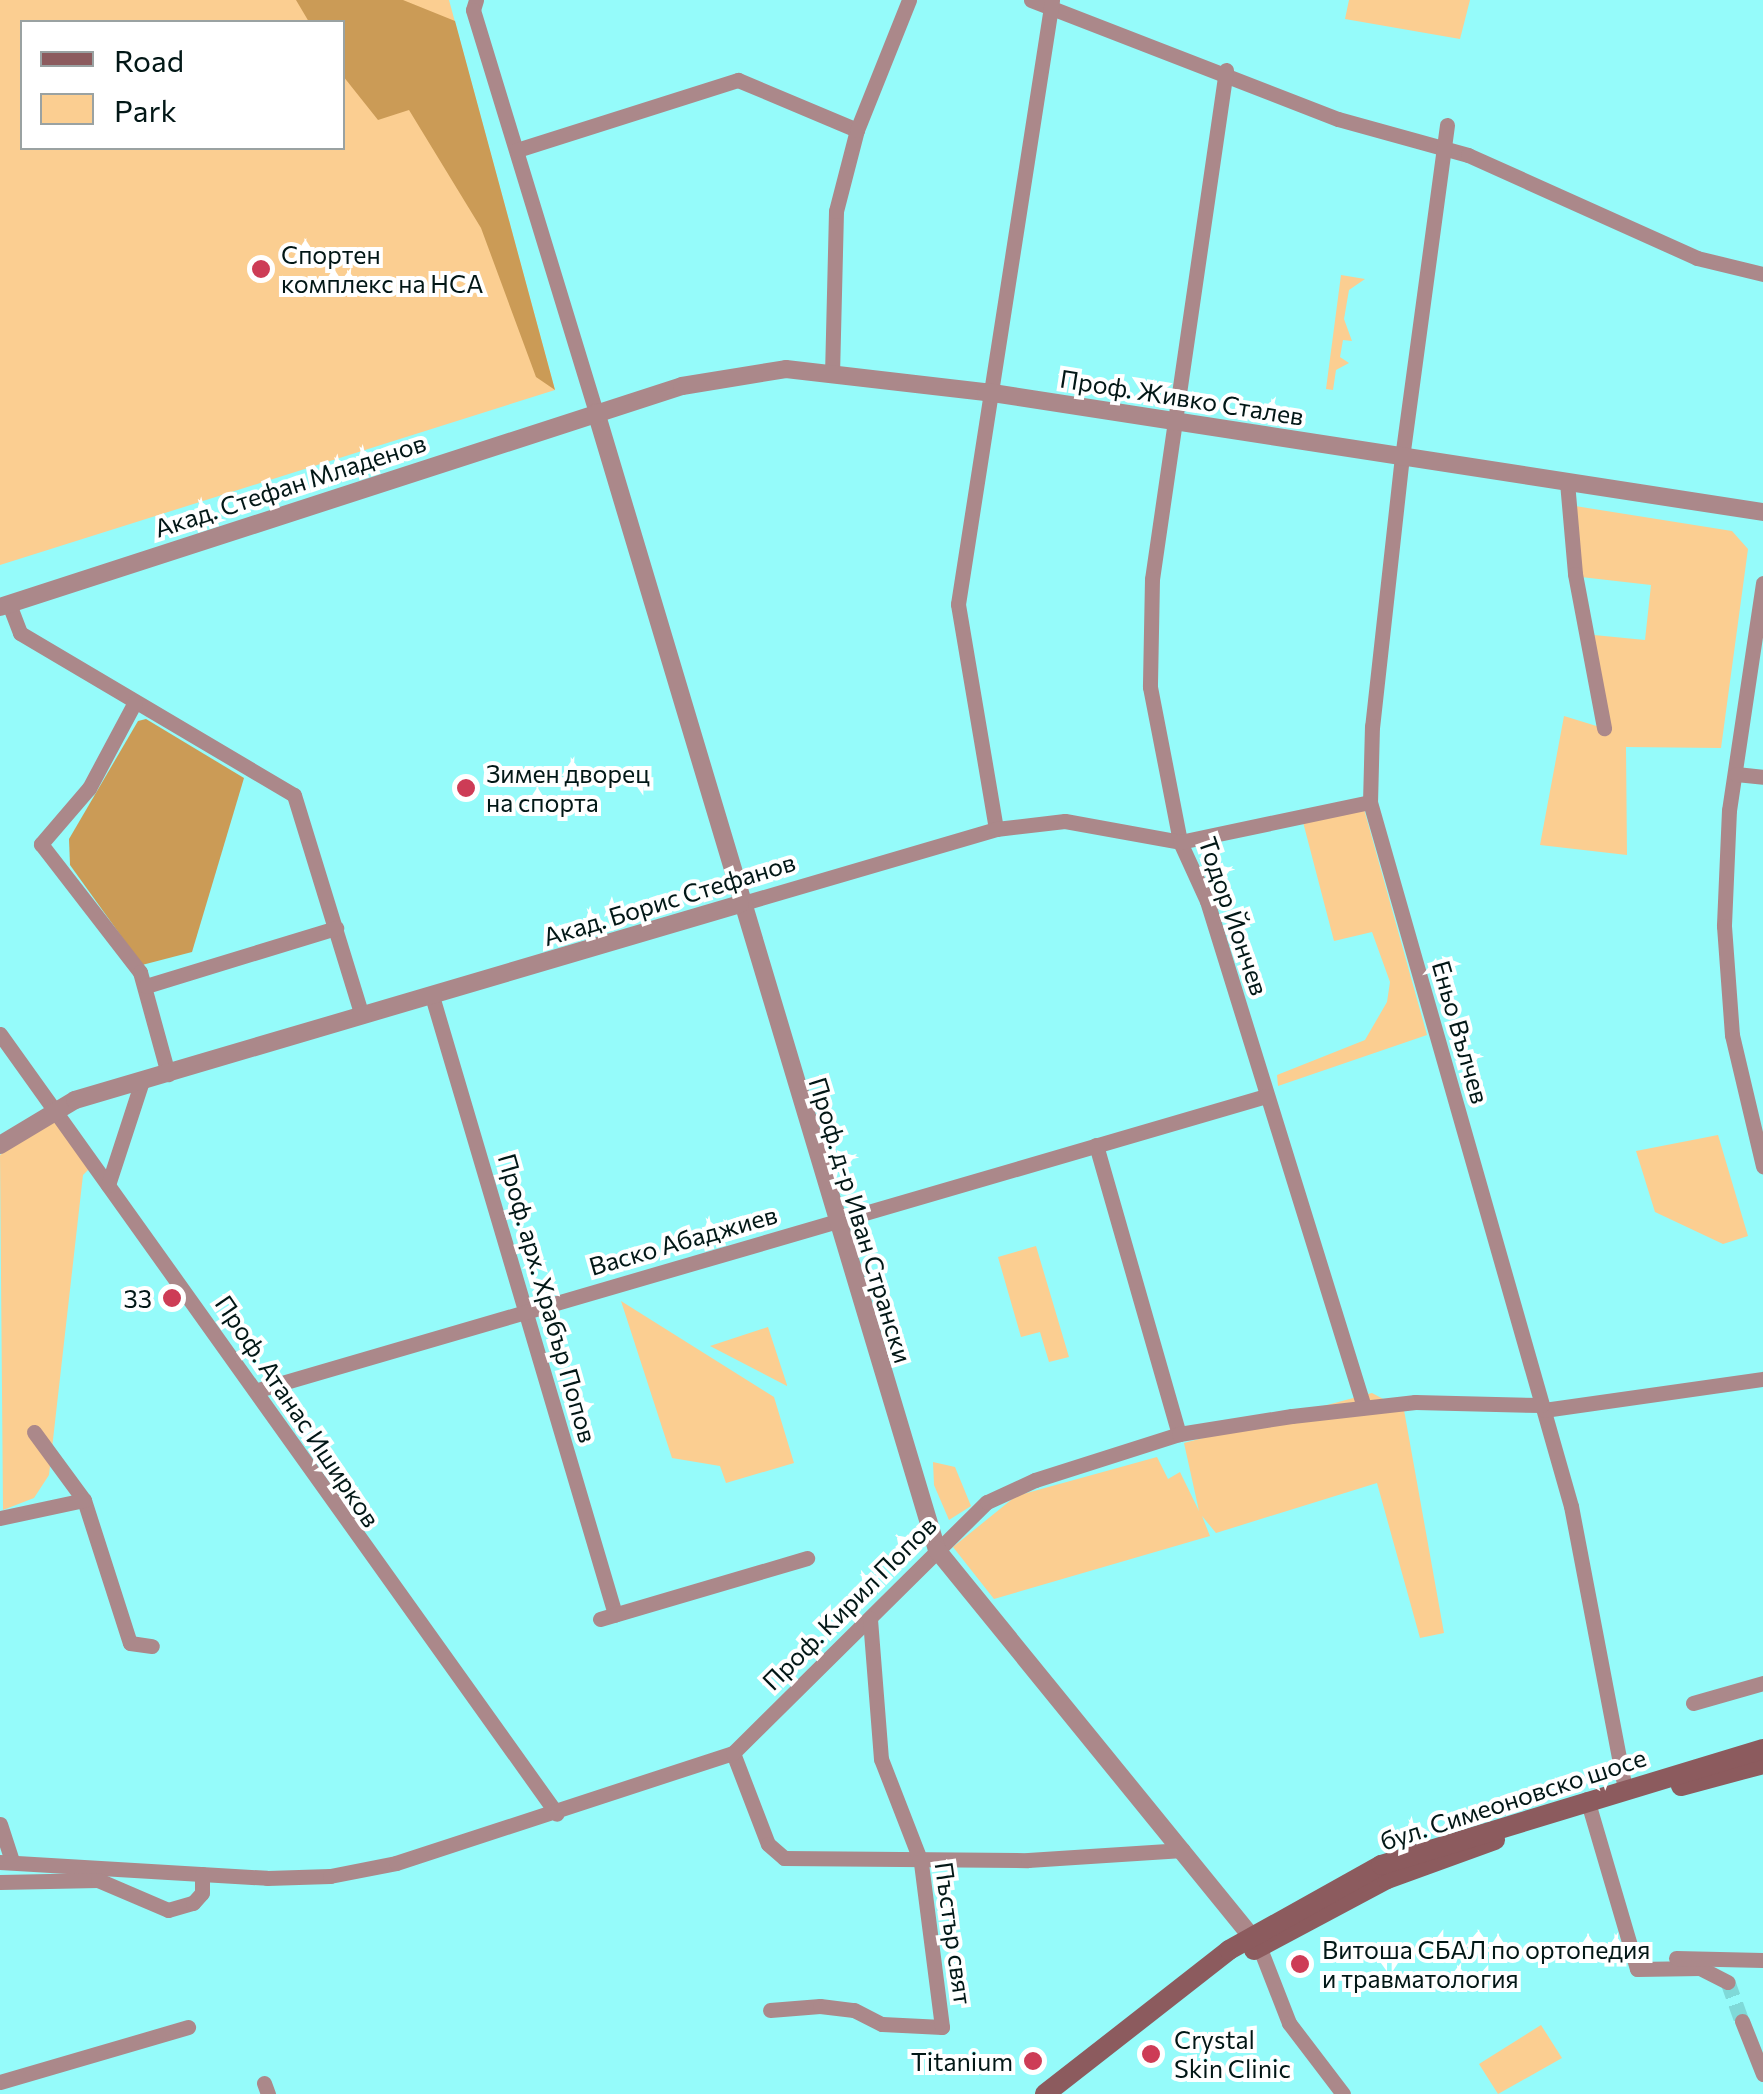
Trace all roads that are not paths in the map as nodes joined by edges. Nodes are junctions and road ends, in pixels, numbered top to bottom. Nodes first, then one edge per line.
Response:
1 (476, 0) edge
2 (909, 0) edge
3 (1030, 0) edge
4 (1051, 4) edge
5 (1226, 70) junction
6 (1447, 126) dead end
7 (857, 130) junction
8 (1440, 148) junction
9 (518, 150) junction
10 (1763, 274) edge
11 (832, 375) junction
12 (986, 392) junction
13 (596, 412) junction
14 (1177, 422) junction
15 (1402, 456) junction
16 (1566, 482) junction
17 (1763, 512) edge
18 (1763, 583) edge
19 (5, 605) edge
20 (135, 702) junction
21 (1604, 728) dead end
22 (1736, 774) junction
23 (1763, 778) edge
24 (1370, 802) junction
25 (996, 829) junction
26 (1180, 842) junction
27 (740, 904) junction
28 (336, 928) junction
29 (146, 986) junction
30 (432, 996) junction
31 (362, 1016) junction
32 (0, 1034) edge
33 (168, 1074) junction
34 (142, 1081) junction
35 (1266, 1096) junction
36 (53, 1108) junction
37 (0, 1144) edge
38 (1096, 1145) junction
39 (1763, 1166) edge
40 (108, 1185) junction
41 (834, 1222) junction
42 (525, 1310) junction
43 (1763, 1379) edge
44 (258, 1390) junction
45 (1364, 1407) junction
46 (1543, 1408) junction
47 (34, 1432) dead end
48 (1179, 1434) junction
49 (84, 1500) junction
50 (0, 1518) edge
51 (937, 1550) junction
52 (807, 1558) dead end
53 (870, 1618) junction
54 (152, 1646) dead end
55 (1763, 1682) edge
56 (1693, 1703) dead end
57 (1763, 1749) edge
58 (732, 1753) junction
59 (1763, 1764) edge
60 (1625, 1788) junction
61 (1588, 1805) junction
62 (556, 1814) junction
63 (0, 1824) edge
64 (1184, 1850) junction
65 (6, 1861) edge
66 (921, 1862) junction
67 (202, 1874) junction
68 (0, 1882) edge
69 (1256, 1940) junction
70 (1676, 1958) dead end
71 (1763, 1960) edge
72 (1728, 1982) dead end
73 (770, 2010) dead end
74 (1742, 2021) tunnel mouth
75 (188, 2027) dead end
76 (1763, 2074) edge
77 (0, 2082) edge
78 (1045, 2094) edge
79 (1066, 2094) edge
80 (1343, 2094) edge

1 - 9 street
2 - 7 street
3 - 4 street
4 - 5 street
4 - 12 street
5 - 8 street
5 - 14 street, Тодор Йончев
6 - 8 street, Еньо Вълчев
7 - 9 street
7 - 11 street
8 - 10 street
8 - 15 street, Еньо Вълчев
9 - 13 street
11 - 12 street, Проф. Живко Сталев
11 - 13 street, Проф. Живко Сталев
12 - 14 street, Проф. Живко Сталев
12 - 25 street
13 - 19 street, Акад. Стефан Младенов
13 - 27 street, Проф. д-р Иван Странски
14 - 15 street, Проф. Живко Сталев
14 - 26 street, Тодор Йончев
15 - 16 street, Проф. Живко Сталев
15 - 24 street, Еньо Вълчев
16 - 17 street, Проф. Живко Сталев
16 - 21 street
18 - 22 street
19 - 20 street
20 - 28 street
20 - 29 street
22 - 23 street
22 - 39 street
24 - 26 street, Акад. Борис Стефанов
24 - 46 street, Еньо Вълчев
25 - 26 street, Акад. Борис Стефанов
25 - 27 street, Акад. Борис Стефанов
26 - 35 street, Тодор Йончев
27 - 30 street, Акад. Борис Стефанов
27 - 41 street, Проф. д-р Иван Странски
28 - 29 street
28 - 31 street
29 - 33 street
30 - 31 street, Акад. Борис Стефанов
30 - 42 street, Проф. арх. Храбър Попов
31 - 33 street, Акад. Борис Стефанов
32 - 36 street, Проф. Атанас Иширков
33 - 34 street, Акад. Борис Стефанов
34 - 36 street, Акад. Борис Стефанов
34 - 40 street
35 - 38 street, Васко Абаджиев
35 - 45 street, Тодор Йончев
36 - 37 street, Акад. Борис Стефанов
36 - 40 street, Проф. Атанас Иширков
38 - 41 street, Васко Абаджиев
38 - 48 street
40 - 44 street, Проф. Атанас Иширков
41 - 42 street, Васко Абаджиев
41 - 51 street, Проф. д-р Иван Странски
42 - 44 street, Васко Абаджиев
42 - 52 street, Проф. арх. Храбър Попов
43 - 46 street, Проф. Кирил Попов
44 - 62 street, Проф. Атанас Иширков
45 - 46 street, Проф. Кирил Попов
45 - 48 street, Проф. Кирил Попов
46 - 60 street, Еньо Вълчев
47 - 49 street
48 - 51 street, Проф. Кирил Попов
49 - 50 street
49 - 54 street
51 - 53 street, Проф. Кирил Попов
51 - 64 street, Проф. д-р Иван Странски
53 - 58 street, Проф. Кирил Попов
53 - 66 street, Пъстър свят
55 - 56 street
57 - 60 main road, бул. Симеоновско шосе
58 - 62 street, Проф. Кирил Попов
58 - 66 street
59 - 61 main road, бул. Симеоновско шосе
60 - 61 main road, бул. Симеоновско шосе
61 - 69 main road, бул. Симеоновско шосе
61 - 72 street
62 - 67 street, Проф. Кирил Попов
63 - 65 street
64 - 66 street
64 - 69 street, Проф. д-р Иван Странски
65 - 67 street, Проф. Кирил Попов
66 - 73 street, Пъстър свят
67 - 68 street
69 - 78 main road, бул. Симеоновско шосе
69 - 79 main road, бул. Симеоновско шосе
69 - 80 street
70 - 71 street
74 - 76 street
75 - 77 street

